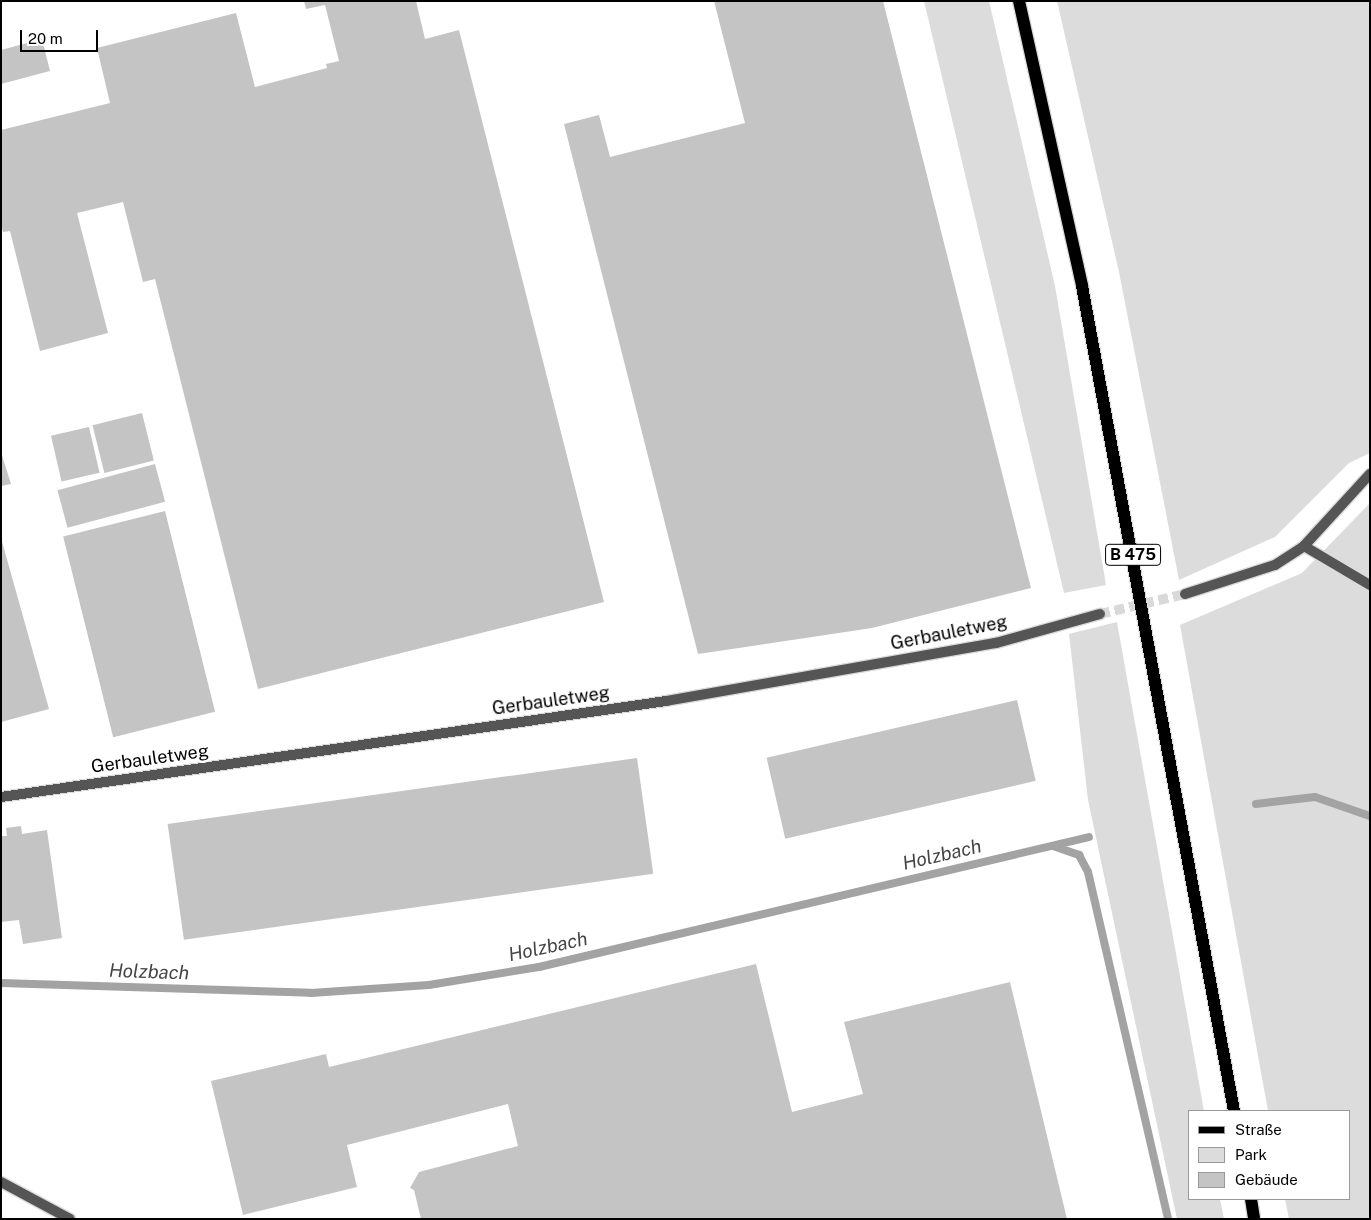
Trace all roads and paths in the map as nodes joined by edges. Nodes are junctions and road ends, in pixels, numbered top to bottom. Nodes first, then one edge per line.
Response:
1 (1019, 1) edge
2 (1370, 474) edge
3 (1304, 546) junction
4 (1370, 585) edge
5 (1184, 594) tunnel mouth
6 (1100, 614) tunnel mouth
7 (1, 797) edge
8 (1234, 1110) edge
9 (1, 1182) edge
10 (1251, 1200) edge
11 (70, 1219) edge
12 (1254, 1219) edge

1 - 8 main road, B 475
2 - 3 street
3 - 4 street
3 - 5 street
6 - 7 street, Gerbauletweg
9 - 11 street
10 - 12 main road

